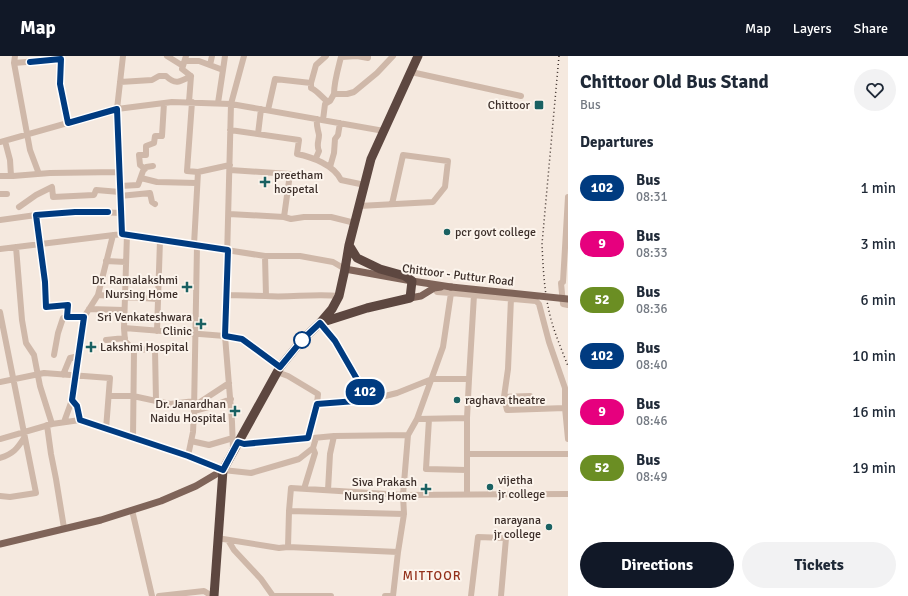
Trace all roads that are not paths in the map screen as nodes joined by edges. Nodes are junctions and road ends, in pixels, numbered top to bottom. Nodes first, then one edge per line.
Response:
1 (15, 56) edge
2 (123, 56) edge
3 (167, 56) edge
4 (212, 56) edge
5 (225, 56) edge
6 (244, 56) edge
7 (326, 56) edge
8 (356, 56) edge
9 (368, 56) edge
10 (392, 56) edge
11 (418, 56) edge
12 (61, 58) edge
13 (184, 61) edge
14 (14, 63) junction
15 (210, 65) junction
16 (223, 70) junction
17 (411, 72) junction
18 (191, 76) junction
19 (120, 82) junction
20 (311, 83) junction
21 (334, 94) junction
22 (520, 96) dead end
23 (191, 102) junction
24 (328, 102) junction
25 (164, 103) junction
26 (218, 103) junction
27 (231, 104) junction
28 (117, 109) junction
29 (260, 109) junction
30 (268, 110) junction
31 (320, 120) junction
32 (68, 123) junction
33 (340, 123) junction
34 (230, 130) junction
35 (384, 131) junction
36 (28, 134) junction
37 (258, 134) junction
38 (3, 142) edge
39 (316, 158) junction
40 (154, 166) dead end
41 (330, 167) junction
42 (230, 168) junction
43 (144, 169) junction
44 (119, 172) junction
45 (198, 172) junction
46 (39, 174) junction
47 (0, 176) edge
48 (11, 176) junction
49 (140, 178) junction
50 (197, 183) junction
51 (365, 185) junction
52 (120, 191) junction
53 (0, 194) edge
54 (7, 194) dead end
55 (568, 197) edge
56 (155, 204) dead end
57 (392, 204) junction
58 (359, 206) junction
59 (19, 207) dead end
60 (121, 213) junction
61 (229, 214) junction
62 (36, 215) junction
63 (284, 217) junction
64 (0, 220) edge
65 (355, 223) junction
66 (124, 234) junction
67 (113, 235) junction
68 (160, 240) junction
69 (41, 244) junction
70 (195, 245) junction
71 (349, 245) junction
72 (16, 247) junction
73 (0, 249) edge
74 (228, 250) junction
75 (265, 256) junction
76 (106, 261) junction
77 (126, 262) junction
78 (346, 269) junction
79 (568, 280) edge
80 (412, 281) junction
81 (561, 283) junction
82 (433, 286) junction
83 (450, 288) junction
84 (565, 292) edge
85 (98, 295) junction
86 (226, 295) junction
87 (474, 295) junction
88 (125, 296) junction
89 (266, 296) junction
90 (338, 296) junction
91 (410, 298) junction
92 (511, 298) junction
93 (158, 299) junction
94 (568, 299) edge
95 (568, 304) edge
96 (89, 309) junction
97 (124, 310) junction
98 (0, 312) edge
99 (67, 317) junction
100 (84, 317) junction
101 (320, 323) junction
102 (124, 328) junction
103 (157, 330) junction
104 (195, 333) junction
105 (225, 336) junction
106 (125, 338) junction
107 (106, 340) dead end
108 (134, 350) junction
109 (54, 354) dead end
110 (79, 356) junction
111 (278, 370) junction
112 (38, 375) junction
113 (63, 375) junction
114 (76, 376) junction
115 (432, 379) junction
116 (469, 379) junction
117 (14, 380) junction
118 (0, 382) edge
119 (229, 383) junction
120 (109, 396) junction
121 (133, 396) junction
122 (530, 396) dead end
123 (504, 397) junction
124 (231, 399) junction
125 (72, 400) junction
126 (369, 400) junction
127 (156, 401) junction
128 (317, 404) junction
129 (194, 406) junction
130 (565, 408) junction
131 (467, 418) junction
132 (417, 419) junction
133 (429, 419) junction
134 (80, 420) junction
135 (64, 422) junction
136 (50, 425) junction
137 (106, 429) junction
138 (24, 435) junction
139 (408, 435) junction
140 (334, 436) junction
141 (0, 438) edge
142 (133, 438) junction
143 (308, 438) junction
144 (316, 438) junction
145 (568, 439) edge
146 (235, 440) junction
147 (191, 441) junction
148 (313, 448) junction
149 (467, 454) junction
150 (568, 454) edge
151 (188, 456) junction
152 (0, 458) edge
153 (223, 470) junction
154 (467, 470) junction
155 (304, 489) junction
156 (328, 490) junction
157 (468, 494) junction
158 (568, 494) edge
159 (403, 495) junction
160 (0, 496) edge
161 (132, 510) junction
162 (289, 511) junction
163 (404, 514) junction
164 (64, 528) junction
165 (217, 538) junction
166 (228, 540) junction
167 (0, 544) edge
168 (288, 547) junction
169 (398, 552) junction
170 (152, 596) edge
171 (159, 596) edge
172 (213, 596) edge
173 (274, 596) edge
174 (326, 596) edge
175 (331, 596) edge
176 (385, 596) edge
177 (393, 596) edge
178 (471, 596) edge
179 (501, 596) edge

1 - 14 street
2 - 19 street
3 - 13 street
4 - 15 street
5 - 16 street
6 - 27 street
7 - 20 street
8 - 9 street
8 - 21 street
10 - 21 street
11 - 17 highway
12 - 14 street
12 - 32 street
13 - 15 street
13 - 18 street
14 - 36 street
15 - 16 street
16 - 26 street
17 - 22 street
17 - 35 highway
18 - 19 street
18 - 23 street
19 - 28 street
20 - 24 street
20 - 30 street
21 - 24 street
23 - 25 street
23 - 26 street
23 - 45 street
24 - 31 street
25 - 28 street
25 - 43 street
26 - 27 street
27 - 29 street
27 - 34 street
28 - 32 street
28 - 44 street
29 - 30 street
29 - 37 street
30 - 31 street
31 - 33 street
31 - 39 street
32 - 36 street
33 - 35 street
33 - 41 street
34 - 37 street
34 - 42 street
35 - 51 highway
36 - 38 street
36 - 46 street
37 - 39 street
38 - 48 street
39 - 41 street
40 - 43 street
41 - 51 street
42 - 45 street
42 - 61 street
42 - 63 street
43 - 49 street
44 - 46 street
44 - 52 street
45 - 50 street
46 - 48 street
47 - 48 street
49 - 50 street
49 - 52 street
50 - 70 street
51 - 58 highway
52 - 56 street
52 - 59 street
52 - 60 street
53 - 54 street
55 - 81 street
57 - 57 street
57 - 58 street
58 - 65 highway
60 - 62 street
60 - 66 street
61 - 63 street
61 - 74 street
62 - 64 street
62 - 69 street
63 - 65 street
65 - 71 highway
66 - 67 street
66 - 68 street
66 - 77 street
67 - 69 street
67 - 76 street
68 - 70 street
68 - 93 street
69 - 72 street
69 - 99 street
70 - 74 street
70 - 104 street
71 - 78 highway
71 - 80 highway
72 - 73 street
72 - 112 street
74 - 75 street
74 - 86 street
75 - 78 street
75 - 89 street
76 - 77 street
76 - 85 street
77 - 88 street
78 - 80 main road, Chittoor - Puttur Road
78 - 90 highway
79 - 81 street
80 - 82 main road, Chittoor - Puttur Road
80 - 91 highway
81 - 84 street
82 - 83 main road, Chittoor - Puttur Road
82 - 91 main road
83 - 87 street
83 - 94 main road, Chittoor - Puttur Road, bridge
83 - 115 street
84 - 95 street
85 - 88 street
85 - 96 street
86 - 89 street
86 - 105 street
87 - 92 street
87 - 116 street
88 - 93 street
88 - 97 street
89 - 90 street
90 - 101 highway
91 - 101 highway
92 - 123 street
92 - 130 street
93 - 103 street
96 - 97 street
96 - 100 street
97 - 102 street
98 - 117 street
99 - 100 street
99 - 109 street
100 - 110 street
101 - 111 highway
101 - 126 street
102 - 103 street
102 - 106 street
103 - 104 street
104 - 105 street
104 - 129 street
105 - 111 street
105 - 119 street
106 - 107 street
106 - 108 street
108 - 121 street
108 - 127 street
110 - 113 street
110 - 114 street
111 - 128 street
111 - 146 highway
112 - 113 street
112 - 117 street
112 - 136 street
113 - 114 street
114 - 120 street
114 - 125 street
115 - 116 street
115 - 126 street
115 - 132 street
116 - 131 street
117 - 118 street
117 - 138 street
119 - 124 street
119 - 129 street
120 - 121 street
120 - 137 street
121 - 127 street
121 - 142 street
122 - 123 street
123 - 130 street
124 - 129 street
124 - 146 street
125 - 134 street
125 - 135 street
126 - 128 street
127 - 129 street
128 - 143 street
129 - 147 street
130 - 145 street
131 - 133 street
131 - 149 street
132 - 133 street
132 - 139 street
133 - 154 street
134 - 135 street
134 - 137 street
135 - 136 street
136 - 138 street
136 - 164 street
137 - 142 street
138 - 141 street
138 - 152 street
138 - 160 street
139 - 140 street
139 - 159 street
140 - 144 street
140 - 156 street
142 - 151 street
143 - 144 street
143 - 146 street
144 - 148 street
146 - 147 street
146 - 153 highway
147 - 151 street
148 - 153 street
148 - 155 street
149 - 150 street
149 - 154 street
151 - 153 street
153 - 161 main road
153 - 165 highway
154 - 157 street
155 - 156 street
155 - 162 street
156 - 159 street
157 - 158 street
157 - 159 street
159 - 163 street
161 - 164 main road
161 - 170 street
162 - 163 street
162 - 168 street
163 - 169 street
164 - 167 main road
165 - 166 street
165 - 172 highway
166 - 168 street
166 - 173 street
168 - 169 street
169 - 177 street
171 - 172 street
173 - 174 street
174 - 175 street
176 - 177 street
178 - 179 street

